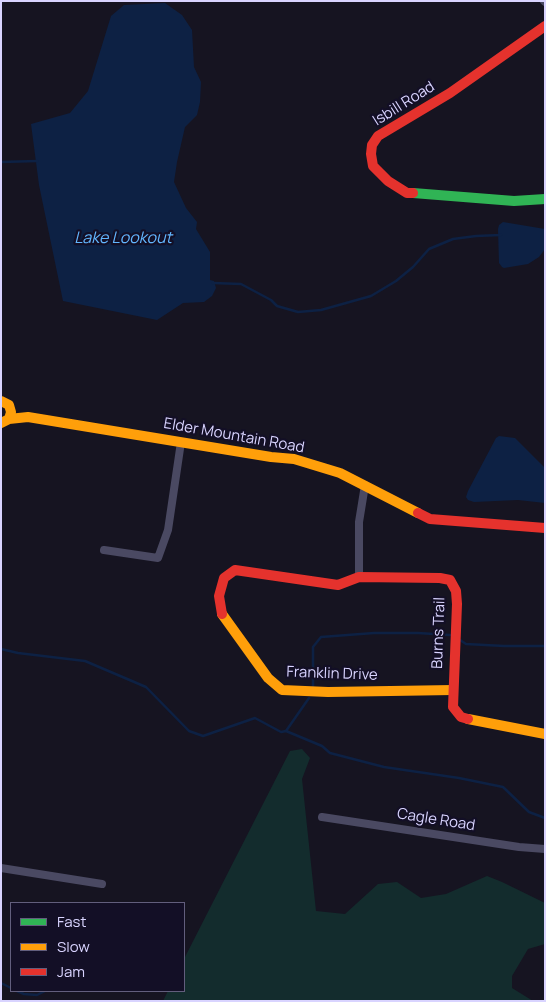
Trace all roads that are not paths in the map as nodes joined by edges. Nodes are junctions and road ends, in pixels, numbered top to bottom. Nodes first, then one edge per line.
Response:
1 (545, 26) edge
2 (545, 199) edge
3 (1, 401) edge
4 (5, 420) edge
5 (182, 442) junction
6 (365, 485) junction
7 (545, 528) edge
8 (104, 550) dead end
9 (359, 577) junction
10 (453, 690) junction
11 (545, 734) edge
12 (322, 817) dead end
13 (545, 849) edge
14 (1, 868) edge
15 (102, 884) dead end

1 - 2 street, Isbill Road
3 - 4 street, Elder Mountain Road
4 - 5 street, Elder Mountain Road
5 - 6 street, Elder Mountain Road
5 - 8 street
6 - 7 street, Elder Mountain Road
6 - 9 street
9 - 10 street, Burns Trail
9 - 10 street, Franklin Drive
10 - 11 street
12 - 13 street, Cagle Road
14 - 15 street

